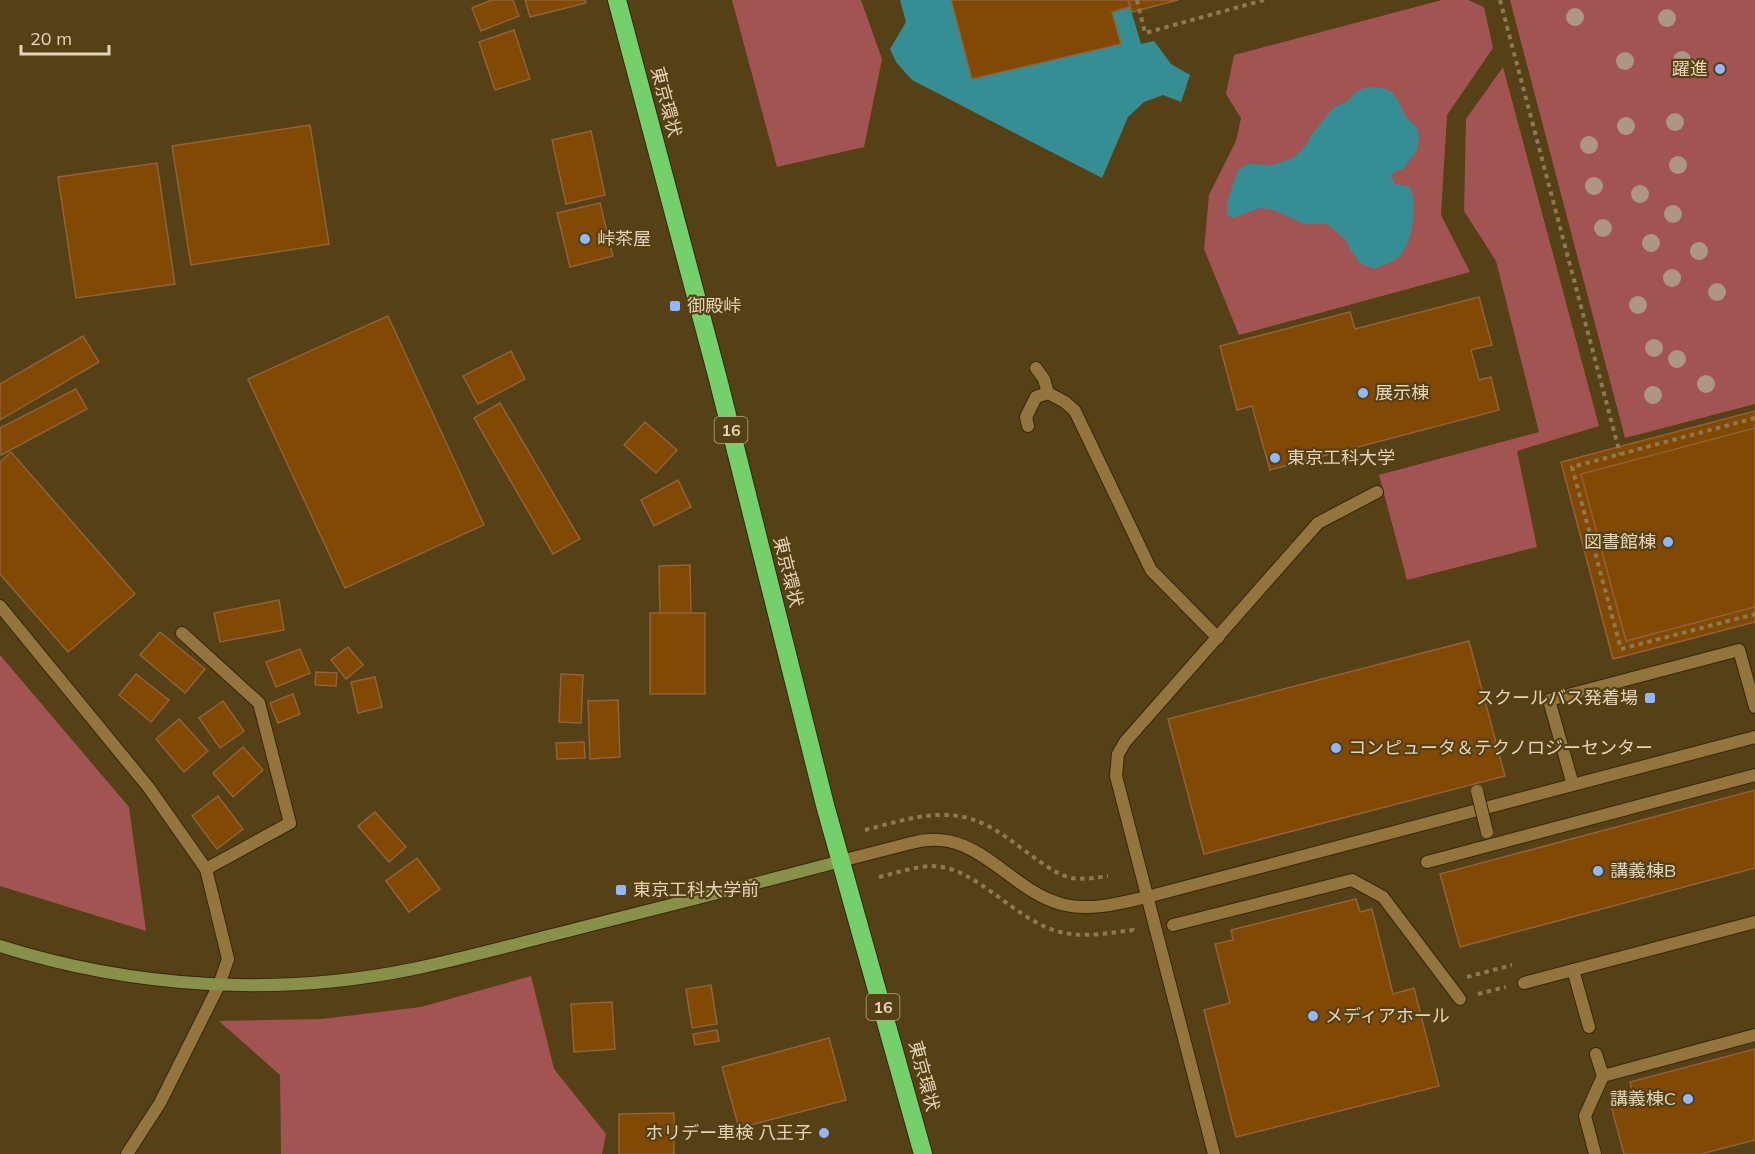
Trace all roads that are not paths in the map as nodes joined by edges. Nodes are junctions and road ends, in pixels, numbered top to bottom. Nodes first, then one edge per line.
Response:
1 (617, 0) edge
2 (1036, 368) dead end
3 (1048, 393) junction
4 (1028, 426) dead end
5 (1377, 492) dead end
6 (0, 606) edge
7 (182, 633) dead end
8 (1218, 638) junction
9 (1755, 707) edge
10 (1755, 736) edge
11 (1755, 775) edge
12 (1573, 785) junction
13 (1476, 787) dead end
14 (1491, 845) junction
15 (841, 861) junction
16 (1427, 862) dead end
17 (206, 869) junction
18 (1147, 897) junction
19 (1755, 922) edge
20 (1173, 925) dead end
21 (0, 946) edge
22 (1573, 970) junction
23 (1524, 983) road end
24 (219, 985) junction
25 (1460, 999) road end
26 (1589, 1027) dead end
27 (1755, 1035) edge
28 (1596, 1054) dead end
29 (1603, 1076) junction
30 (127, 1154) edge
31 (923, 1154) edge
32 (1214, 1154) edge
33 (1595, 1154) edge

1 - 15 highway, 東京環状 / 16
2 - 3 street
3 - 4 street
3 - 8 street
5 - 8 street
6 - 17 street
7 - 17 street
8 - 18 street
9 - 12 street
10 - 12 street
11 - 14 street
12 - 18 street
13 - 14 street, bridge
14 - 16 street
15 - 18 street
15 - 24 street
15 - 31 highway, 東京環状 / 16
17 - 24 street
18 - 32 street
19 - 22 street
20 - 25 street
21 - 24 street
22 - 23 street
22 - 26 street
24 - 30 street
27 - 29 street
28 - 29 street
29 - 33 street

